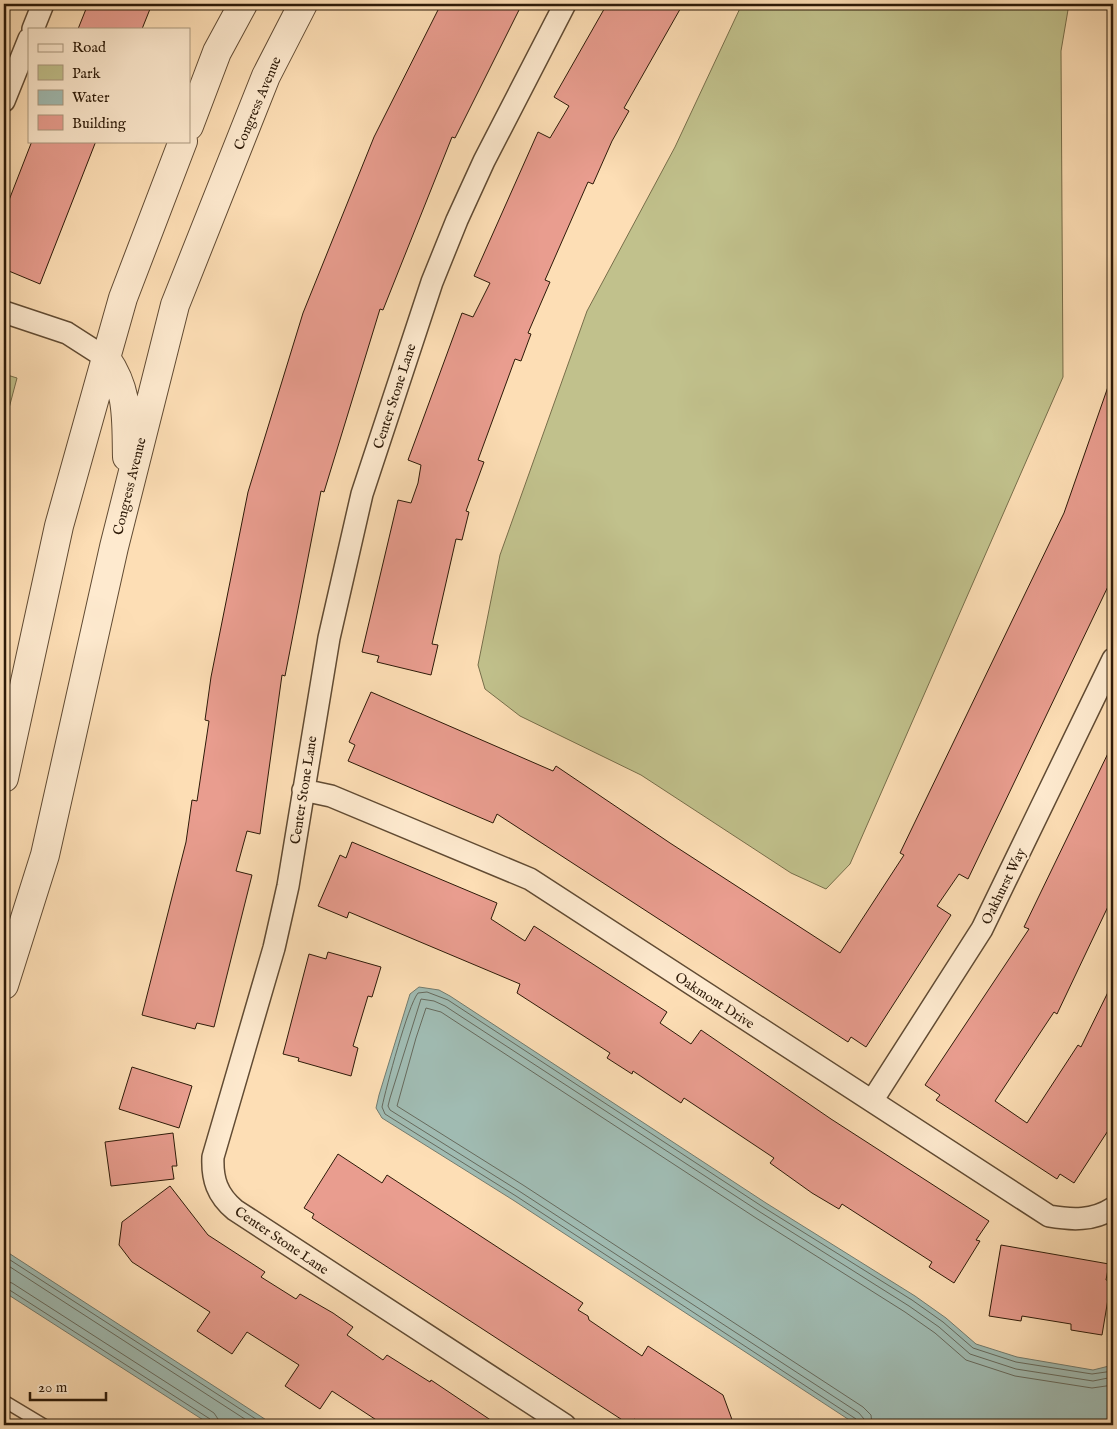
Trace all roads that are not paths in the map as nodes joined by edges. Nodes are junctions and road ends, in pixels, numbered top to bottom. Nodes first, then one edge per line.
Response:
1 (43, 4) edge
2 (243, 4) edge
3 (303, 4) edge
4 (565, 4) edge
5 (33, 28) edge
6 (28, 41) edge
7 (4, 101) edge
8 (190, 123) edge
9 (183, 142) edge
10 (4, 312) edge
11 (106, 358) junction
12 (128, 493) junction
13 (1113, 659) edge
14 (4, 778) edge
15 (303, 790) junction
16 (4, 985) edge
17 (872, 1101) junction
18 (1113, 1208) edge
19 (4, 1402) edge
20 (44, 1425) edge
21 (565, 1425) edge

1 - 5 street
2 - 8 street
3 - 12 street, Congress Avenue
4 - 15 street, Center Stone Lane
6 - 7 street
9 - 11 street
10 - 11 street
11 - 12 street
11 - 14 street
12 - 16 street, Congress Avenue
13 - 17 street, Oakhurst Way
15 - 17 street, Oakmont Drive
15 - 21 street, Center Stone Lane
17 - 18 street, Oakmont Drive
19 - 20 lane

